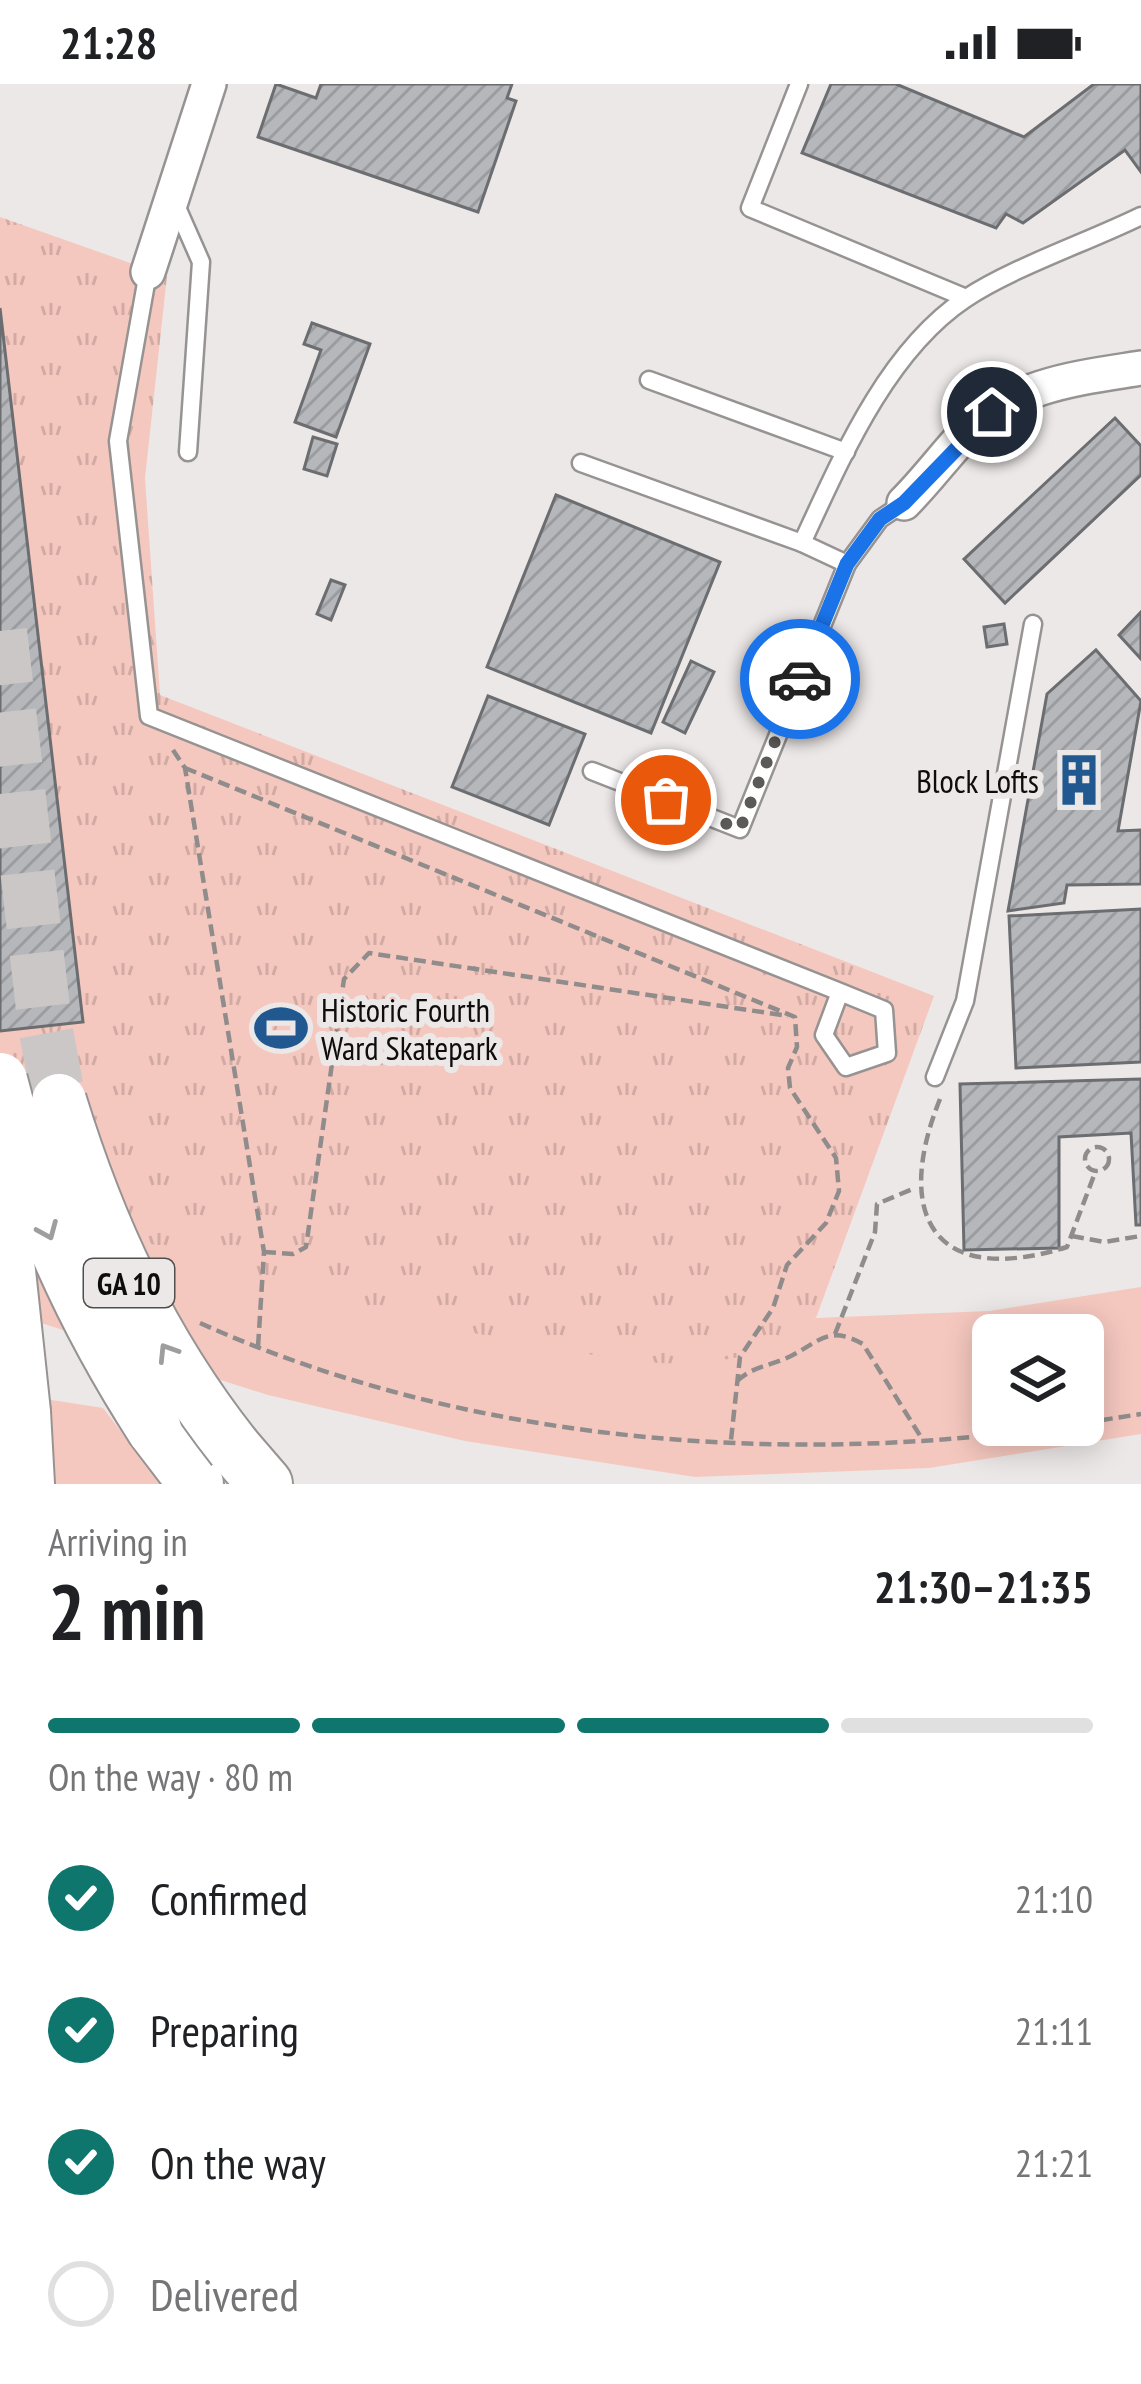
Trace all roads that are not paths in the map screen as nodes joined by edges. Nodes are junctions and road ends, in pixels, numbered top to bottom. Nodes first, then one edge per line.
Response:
1 (209, 84) edge
2 (799, 84) edge
3 (172, 196) junction
4 (1141, 216) edge
5 (148, 272) joint
6 (966, 298) junction
7 (1141, 368) edge
8 (649, 380) dead end
9 (188, 452) dead end
10 (846, 452) junction
11 (581, 464) dead end
12 (904, 503) joint
13 (802, 543) junction
14 (847, 564) junction
15 (1034, 624) dead end
16 (592, 771) dead end
17 (840, 992) junction
18 (941, 1080) road end
19 (0, 1081) tunnel mouth
20 (59, 1101) tunnel mouth
21 (0, 1196) edge
22 (231, 1472) edge
23 (27, 1484) edge

1 - 3 street
2 - 6 lane
3 - 5 street
3 - 9 lane
4 - 6 lane
5 - 17 lane
6 - 10 lane
7 - 12 street
8 - 10 lane
10 - 13 lane
11 - 13 lane
12 - 14 lane
13 - 14 lane
14 - 16 lane
15 - 18 lane
17 - 17 lane
19 -> 22 highway, GA 10, bridge
22 -> 20 highway, GA 10, bridge
21 - 23 highway, bridge

